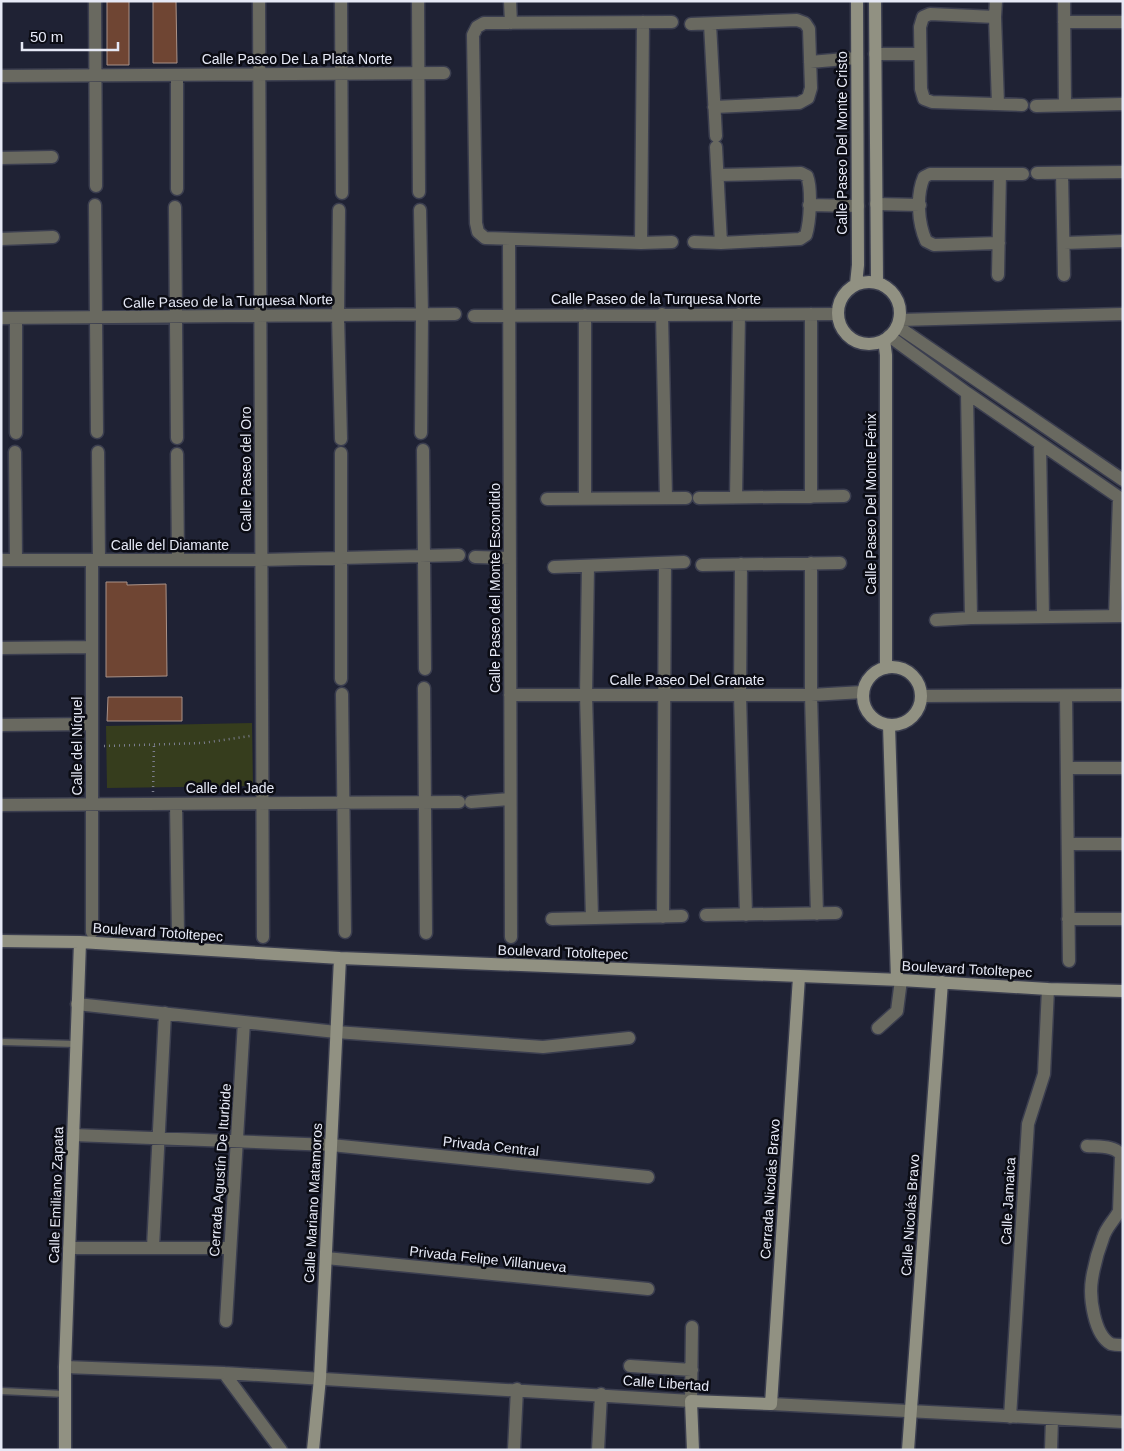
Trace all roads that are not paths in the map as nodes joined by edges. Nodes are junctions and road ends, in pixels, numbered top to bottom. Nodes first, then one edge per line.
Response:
1 (95, 1) edge
2 (259, 1) edge
3 (341, 1) edge
4 (418, 1) edge
5 (510, 1) edge
6 (857, 1) edge
7 (875, 1) edge
8 (996, 1) edge
9 (1064, 1) edge
10 (995, 17) junction
11 (643, 22) junction
12 (672, 22) dead end
13 (1064, 22) junction
14 (1123, 22) edge
15 (511, 23) junction
16 (691, 24) dead end
17 (710, 24) junction
18 (875, 54) junction
19 (919, 54) junction
20 (857, 58) junction
21 (810, 62) junction
22 (342, 73) junction
23 (444, 73) dead end
24 (417, 74) junction
25 (177, 75) junction
26 (259, 75) junction
27 (1, 76) edge
28 (95, 76) junction
29 (998, 104) junction
30 (1123, 104) edge
31 (1022, 105) dead end
32 (1065, 105) junction
33 (1036, 106) dead end
34 (714, 107) junction
35 (52, 157) dead end
36 (1, 158) edge
37 (1123, 172) edge
38 (1037, 173) dead end
39 (1062, 173) junction
40 (1000, 174) junction
41 (1023, 174) dead end
42 (718, 175) junction
43 (96, 186) dead end
44 (177, 189) dead end
45 (419, 192) dead end
46 (342, 193) dead end
47 (876, 204) junction
48 (95, 205) dead end
49 (809, 205) junction
50 (920, 205) junction
51 (858, 206) junction
52 (175, 207) dead end
53 (339, 210) dead end
54 (420, 210) dead end
55 (53, 237) dead end
56 (1, 239) edge
57 (509, 240) junction
58 (1123, 241) edge
59 (672, 242) dead end
60 (694, 242) dead end
61 (1064, 242) junction
62 (641, 243) junction
63 (721, 243) junction
64 (999, 243) junction
65 (1064, 274) dead end
66 (998, 276) dead end
67 (877, 283) junction
68 (856, 284) junction
69 (422, 314) junction
70 (455, 314) dead end
71 (662, 314) junction
72 (739, 314) junction
73 (811, 314) junction
74 (838, 314) junction
75 (1123, 314) edge
76 (338, 315) junction
77 (510, 315) junction
78 (585, 315) junction
79 (176, 316) junction
80 (260, 316) junction
81 (474, 316) dead end
82 (96, 317) junction
83 (1, 318) edge
84 (16, 318) junction
85 (892, 331) junction
86 (967, 393) junction
87 (97, 432) dead end
88 (16, 433) dead end
89 (421, 433) dead end
90 (177, 438) dead end
91 (341, 439) dead end
92 (1040, 443) junction
93 (423, 450) dead end
94 (16, 452) dead end
95 (98, 452) dead end
96 (341, 453) dead end
97 (177, 454) dead end
98 (1123, 480) edge
99 (844, 496) dead end
100 (736, 497) junction
101 (811, 497) junction
102 (666, 498) junction
103 (686, 498) dead end
104 (699, 498) dead end
105 (547, 499) dead end
106 (585, 499) junction
107 (1121, 499) edge
108 (459, 555) dead end
109 (423, 556) junction
110 (475, 557) dead end
111 (342, 558) junction
112 (510, 558) junction
113 (1, 560) edge
114 (16, 560) junction
115 (95, 560) junction
116 (178, 560) junction
117 (261, 560) junction
118 (684, 562) dead end
119 (665, 563) junction
120 (840, 563) dead end
121 (741, 564) junction
122 (811, 564) junction
123 (702, 565) dead end
124 (588, 566) junction
125 (554, 567) dead end
126 (1119, 616) edge
127 (1043, 617) junction
128 (971, 618) junction
129 (936, 620) dead end
130 (92, 647) junction
131 (1, 648) edge
132 (886, 668) junction
133 (425, 670) dead end
134 (341, 679) dead end
135 (424, 688) dead end
136 (863, 692) junction
137 (342, 694) dead end
138 (510, 695) junction
139 (586, 695) junction
140 (663, 695) junction
141 (740, 695) junction
142 (812, 695) junction
143 (1123, 695) edge
144 (920, 696) junction
145 (1066, 696) junction
146 (92, 724) junction
147 (1, 725) edge
148 (889, 725) junction
149 (1068, 768) junction
150 (1123, 768) edge
151 (510, 799) junction
152 (342, 802) junction
153 (424, 802) junction
154 (262, 803) junction
155 (92, 804) junction
156 (176, 804) junction
157 (1, 805) edge
158 (1068, 844) junction
159 (1123, 844) edge
160 (836, 913) dead end
161 (817, 914) junction
162 (706, 915) dead end
163 (746, 915) junction
164 (682, 916) dead end
165 (663, 917) junction
166 (592, 918) junction
167 (552, 919) dead end
168 (1068, 919) junction
169 (1123, 919) edge
170 (92, 932) dead end
171 (345, 932) dead end
172 (426, 933) dead end
173 (178, 934) dead end
174 (511, 937) dead end
175 (263, 938) dead end
176 (1, 942) edge
177 (80, 942) junction
178 (340, 958) junction
179 (1069, 961) dead end
180 (799, 977) junction
181 (899, 980) junction
182 (942, 982) junction
183 (1048, 989) junction
184 (1123, 991) edge
185 (77, 1004) junction
186 (165, 1013) junction
187 (244, 1022) junction
188 (878, 1028) dead end
189 (336, 1032) junction
190 (629, 1038) dead end
191 (4, 1042) dead end
192 (76, 1044) junction
193 (73, 1135) junction
194 (160, 1139) junction
195 (238, 1141) junction
196 (331, 1145) junction
197 (1087, 1146) dead end
198 (648, 1176) dead end
199 (69, 1248) junction
200 (153, 1248) junction
201 (230, 1248) junction
202 (326, 1258) junction
203 (648, 1289) dead end
204 (226, 1321) dead end
205 (692, 1326) dead end
206 (1123, 1345) edge
207 (630, 1366) dead end
208 (65, 1368) junction
209 (692, 1370) junction
210 (224, 1373) junction
211 (320, 1378) junction
212 (517, 1389) junction
213 (1, 1391) edge
214 (65, 1394) junction
215 (600, 1394) junction
216 (691, 1401) junction
217 (771, 1404) junction
218 (910, 1411) junction
219 (1010, 1417) junction
220 (1052, 1419) junction
221 (1123, 1422) edge
222 (65, 1450) edge
223 (281, 1450) edge
224 (313, 1450) edge
225 (514, 1450) edge
226 (598, 1450) edge
227 (693, 1450) edge
228 (908, 1450) edge
229 (1051, 1450) edge

1 - 28 street
2 - 26 street, Calle Paseo del Oro
3 - 22 street
4 - 24 street
5 - 15 street
6 - 20 main road, Calle Paseo Del Monte Cristo
7 - 18 main road
8 - 10 street
9 - 13 street
10 - 19 street
10 - 29 street
11 - 12 street
11 - 15 street
11 - 62 street
13 - 14 street
13 - 32 street
15 - 57 street
16 - 17 street
17 - 21 street
17 - 34 street
18 - 19 street
18 - 47 main road
19 - 29 street
20 - 21 street
20 - 51 main road, Calle Paseo Del Monte Cristo
21 - 34 street
22 - 24 street, Calle Paseo De La Plata Norte
22 - 26 street, Calle Paseo De La Plata Norte
22 - 46 street
23 - 24 street, Calle Paseo De La Plata Norte
24 - 45 street
25 - 26 street, Calle Paseo De La Plata Norte
25 - 28 street, Calle Paseo De La Plata Norte
25 - 44 street
26 - 80 street, Calle Paseo del Oro
27 - 28 street, Calle Paseo De La Plata Norte
28 - 43 street
29 - 31 street
30 - 32 street
32 - 33 street
34 - 42 street
35 - 36 street
37 - 39 street
38 - 39 street
39 - 61 street
40 - 41 street
40 - 50 street
40 - 64 street
42 - 49 street
42 - 63 street
47 - 50 street
47 - 67 main road
48 - 82 street
49 - 51 street
49 - 63 street
50 - 64 street
51 - 68 main road, Calle Paseo Del Monte Cristo
52 - 79 street
53 - 76 street
54 - 69 street
55 - 56 street
57 - 62 street
57 - 77 street, Calle Paseo del Monte Escondido
58 - 61 street
59 - 62 street
60 - 63 street
61 - 65 street
64 - 66 street
67 - 68 main road
67 - 85 main road
68 - 74 main road
69 - 70 street, Calle Paseo de la Turquesa Norte
69 - 76 street, Calle Paseo de la Turquesa Norte
69 - 89 street
71 - 72 street, Calle Paseo de la Turquesa Norte
71 - 78 street, Calle Paseo de la Turquesa Norte
71 - 102 street
72 - 73 street, Calle Paseo de la Turquesa Norte
72 - 100 street
73 - 74 street, Calle Paseo de la Turquesa Norte
73 - 101 street
74 - 85 main road
75 - 85 street
76 - 80 street, Calle Paseo de la Turquesa Norte
76 - 91 street
77 - 78 street, Calle Paseo de la Turquesa Norte
77 - 81 street, Calle Paseo de la Turquesa Norte
77 - 112 street, Calle Paseo del Monte Escondido
78 - 106 street
79 - 80 street, Calle Paseo de la Turquesa Norte
79 - 82 street, Calle Paseo de la Turquesa Norte
79 - 90 street
80 - 117 street, Calle Paseo del Oro
82 - 84 street, Calle Paseo de la Turquesa Norte
82 - 87 street
83 - 84 street, Calle Paseo de la Turquesa Norte
84 - 88 street
85 - 86 street
85 - 98 street
85 - 132 main road, Calle Paseo Del Monte Fénix
86 - 92 street
86 - 128 street
92 - 107 street
92 - 127 street
93 - 109 street
94 - 114 street
95 - 115 street, Calle del Níquel
96 - 111 street
97 - 116 street
99 - 101 street
100 - 101 street
100 - 104 street
102 - 103 street
102 - 106 street
105 - 106 street
107 - 126 street
108 - 109 street, Calle del Diamante
109 - 111 street, Calle del Diamante
109 - 133 street
110 - 112 street
111 - 117 street, Calle del Diamante
111 - 134 street
112 - 138 street, Calle Paseo del Monte Escondido
113 - 114 street, Calle del Diamante
114 - 115 street, Calle del Diamante
115 - 116 street, Calle del Diamante
115 - 130 street, Calle del Níquel
116 - 117 street, Calle del Diamante
117 - 154 street, Calle Paseo del Oro
118 - 119 street
119 - 124 street
119 - 140 street
120 - 122 street
121 - 122 street
121 - 123 street
121 - 141 street
122 - 142 street
124 - 125 street
124 - 139 street
126 - 127 street
127 - 128 street
128 - 129 street
130 - 131 street
130 - 146 street, Calle del Níquel
132 - 136 main road
132 - 144 main road
135 - 153 street
136 - 142 street, Calle Paseo Del Granate
136 - 148 main road
137 - 152 street
138 - 139 street, Calle Paseo Del Granate
138 - 151 street, Calle Paseo del Monte Escondido
139 - 140 street, Calle Paseo Del Granate
139 - 166 street
140 - 141 street, Calle Paseo Del Granate
140 - 165 street
141 - 142 street, Calle Paseo Del Granate
141 - 163 street
142 - 161 street
143 - 145 street
144 - 145 street
144 - 148 main road
145 - 149 street
146 - 147 street
146 - 155 street, Calle del Níquel
148 - 181 main road
149 - 150 street
149 - 158 street
151 - 153 street, Calle del Jade
151 - 174 street, Calle Paseo del Monte Escondido
152 - 153 street, Calle del Jade
152 - 154 street, Calle del Jade
152 - 171 street
153 - 172 street
154 - 156 street, Calle del Jade
154 - 175 street, Calle Paseo del Oro
155 - 156 street, Calle del Jade
155 - 157 street, Calle del Jade
155 - 170 street, Calle del Níquel
156 - 173 street
158 - 159 street
158 - 168 street
160 - 161 street
161 - 163 street
162 - 163 street
164 - 165 street
165 - 166 street
166 - 167 street
168 - 169 street
168 - 179 street
176 - 177 main road, Boulevard Totoltepec
177 - 178 main road, Boulevard Totoltepec
177 - 185 main road, Calle Emiliano Zapata
178 - 180 main road, Boulevard Totoltepec
178 - 189 main road, Calle Mariano Matamoros
180 - 181 main road, Boulevard Totoltepec
180 - 217 main road, Cerrada Nicolás Bravo
181 - 182 main road, Boulevard Totoltepec
181 - 188 street
182 - 183 main road, Boulevard Totoltepec
182 - 218 main road, Calle Nicolás Bravo
183 - 184 main road, Boulevard Totoltepec
183 - 219 street, Calle Jamaica
185 - 186 street
185 - 192 main road, Calle Emiliano Zapata
186 - 187 street
186 - 194 street
187 - 189 street
187 - 195 street, Cerrada Agustín De Iturbide
189 - 190 street
189 - 196 main road, Calle Mariano Matamoros
191 - 192 lane
192 - 193 main road, Calle Emiliano Zapata
193 - 194 street, Privada Central
193 - 199 main road, Calle Emiliano Zapata
194 - 195 street, Privada Central
194 - 200 street
195 - 196 street, Privada Central
195 - 201 street, Cerrada Agustín De Iturbide
196 - 198 street, Privada Central
196 - 202 main road, Calle Mariano Matamoros
197 - 206 street
199 - 200 street
199 - 208 main road, Calle Emiliano Zapata
200 - 201 street
201 - 204 street, Cerrada Agustín De Iturbide
202 - 203 street, Privada Felipe Villanueva
202 - 211 main road, Calle Mariano Matamoros
205 - 209 street
207 - 209 street
208 - 210 street, Calle Libertad
208 - 214 main road, Calle Emiliano Zapata
209 - 216 street
210 - 211 street, Calle Libertad
210 - 223 street
211 - 212 street, Calle Libertad
211 - 224 main road, Calle Mariano Matamoros
212 - 215 street, Calle Libertad
212 - 225 street
213 - 214 lane
214 - 222 main road, Calle Emiliano Zapata
215 - 216 street, Calle Libertad
215 - 226 street
216 - 217 main road, Calle Libertad
216 - 227 main road
217 - 218 street, Calle Libertad
218 - 219 street, Calle Libertad
218 - 228 main road, Calle Nicolás Bravo
219 - 220 street, Calle Libertad
220 - 221 street, Calle Libertad
220 - 229 street

